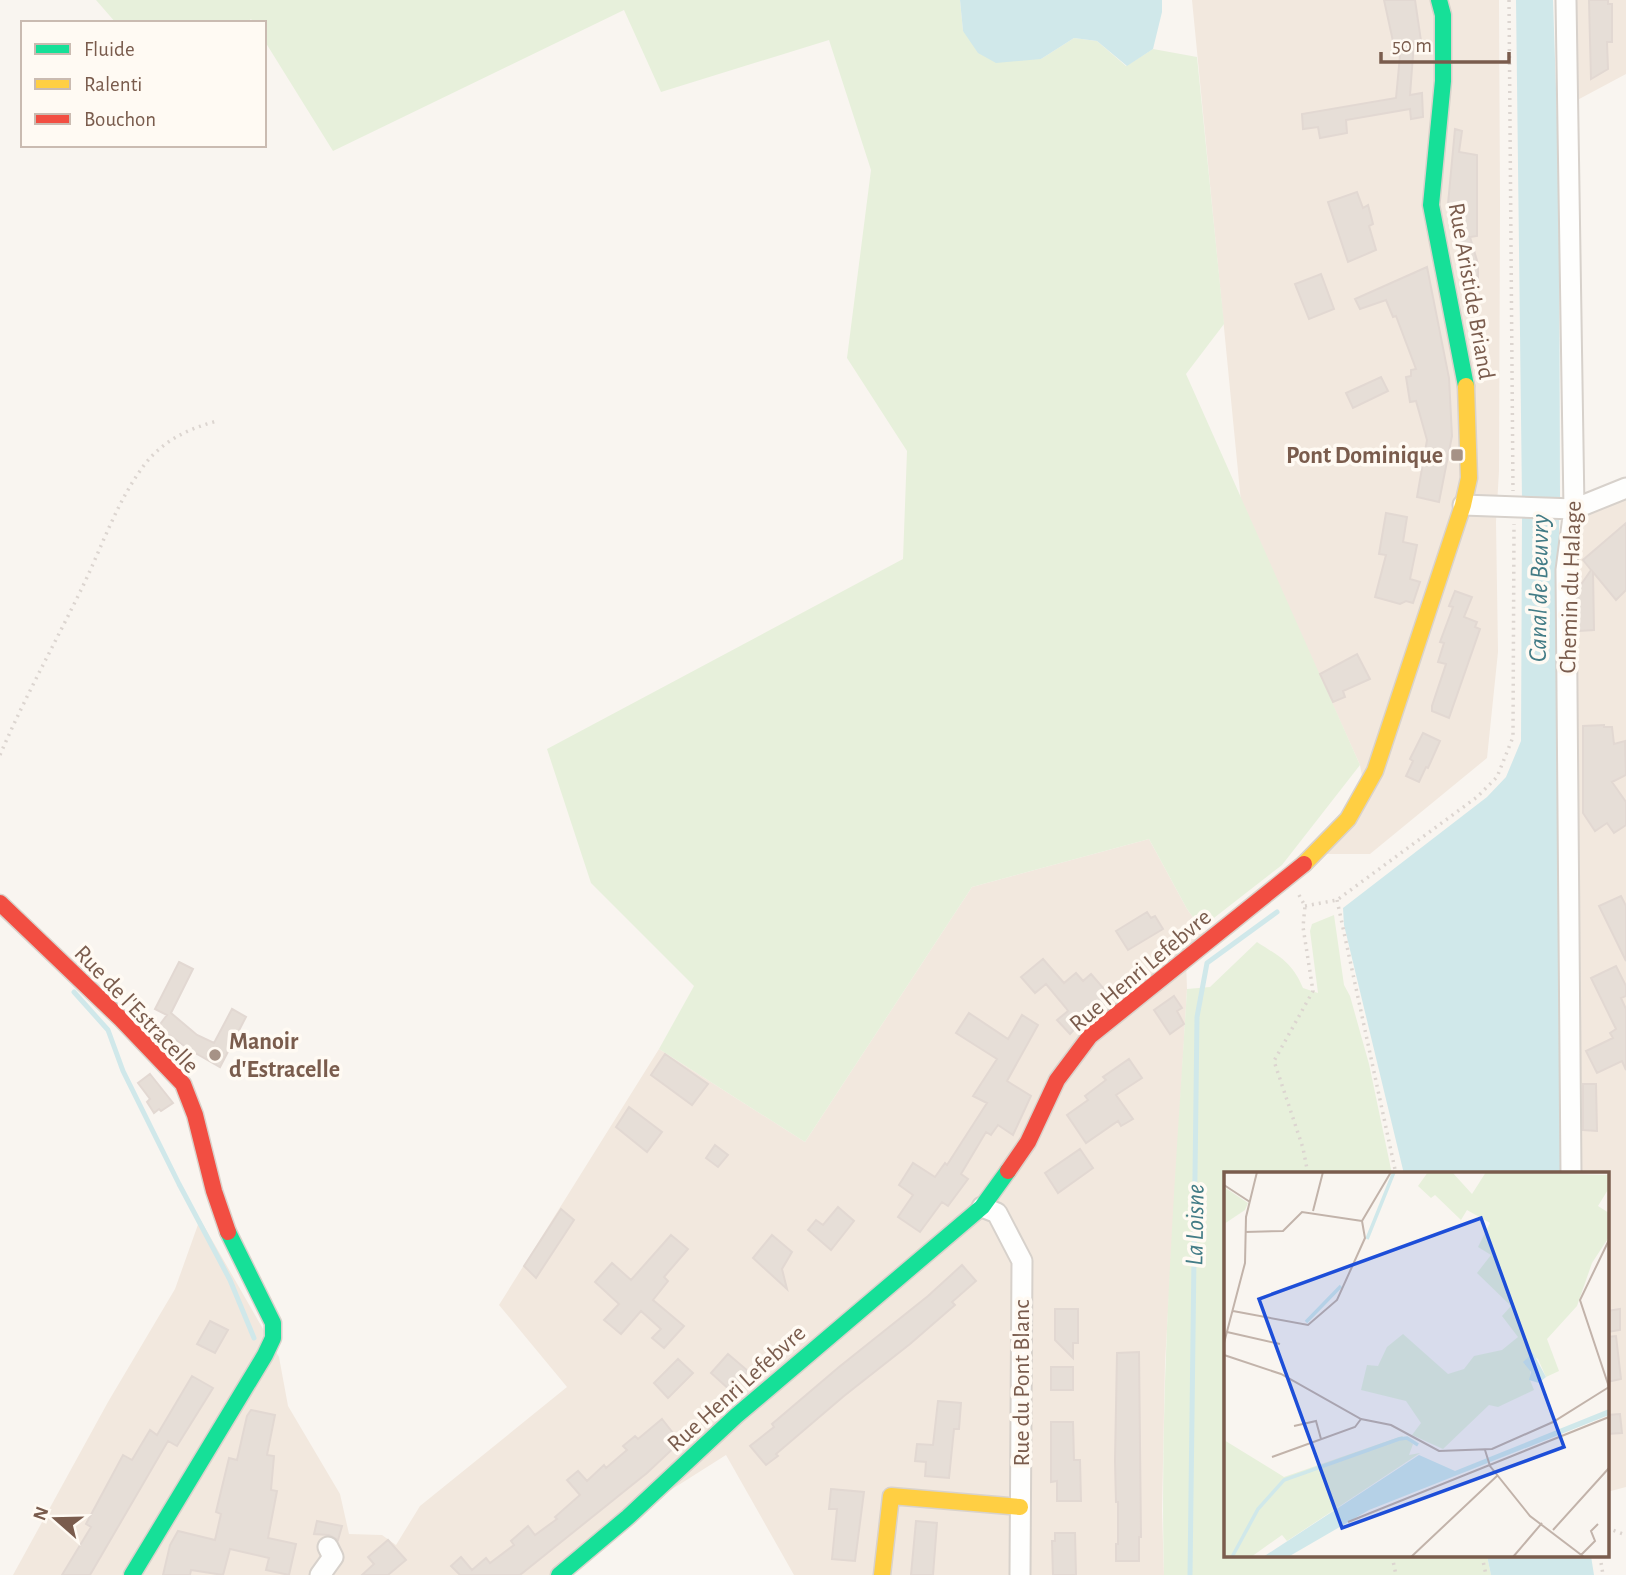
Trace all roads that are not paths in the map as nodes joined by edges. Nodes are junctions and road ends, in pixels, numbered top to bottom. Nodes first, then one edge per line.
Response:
1 (1439, 0) edge
2 (1566, 0) edge
3 (1626, 488) edge
4 (1463, 505) junction
5 (1567, 509) junction
6 (0, 903) edge
7 (1571, 1172) edge
8 (982, 1207) junction
9 (1020, 1507) junction
10 (328, 1547) dead end
11 (132, 1575) edge
12 (320, 1575) edge
13 (559, 1575) edge
14 (882, 1575) edge
15 (1020, 1575) edge

1 - 4 street, Rue Aristide Briand
2 - 5 street, Chemin du Halage
3 - 5 street
4 - 5 street
4 - 8 street, Rue Henri Lefebvre
5 - 7 street, Chemin du Halage
6 - 11 street, Rue de l'Estracelle
8 - 9 street, Rue du Pont Blanc
8 - 13 street, Rue Henri Lefebvre
9 - 14 street
9 - 15 street, Rue du Pont Blanc
10 - 12 street

